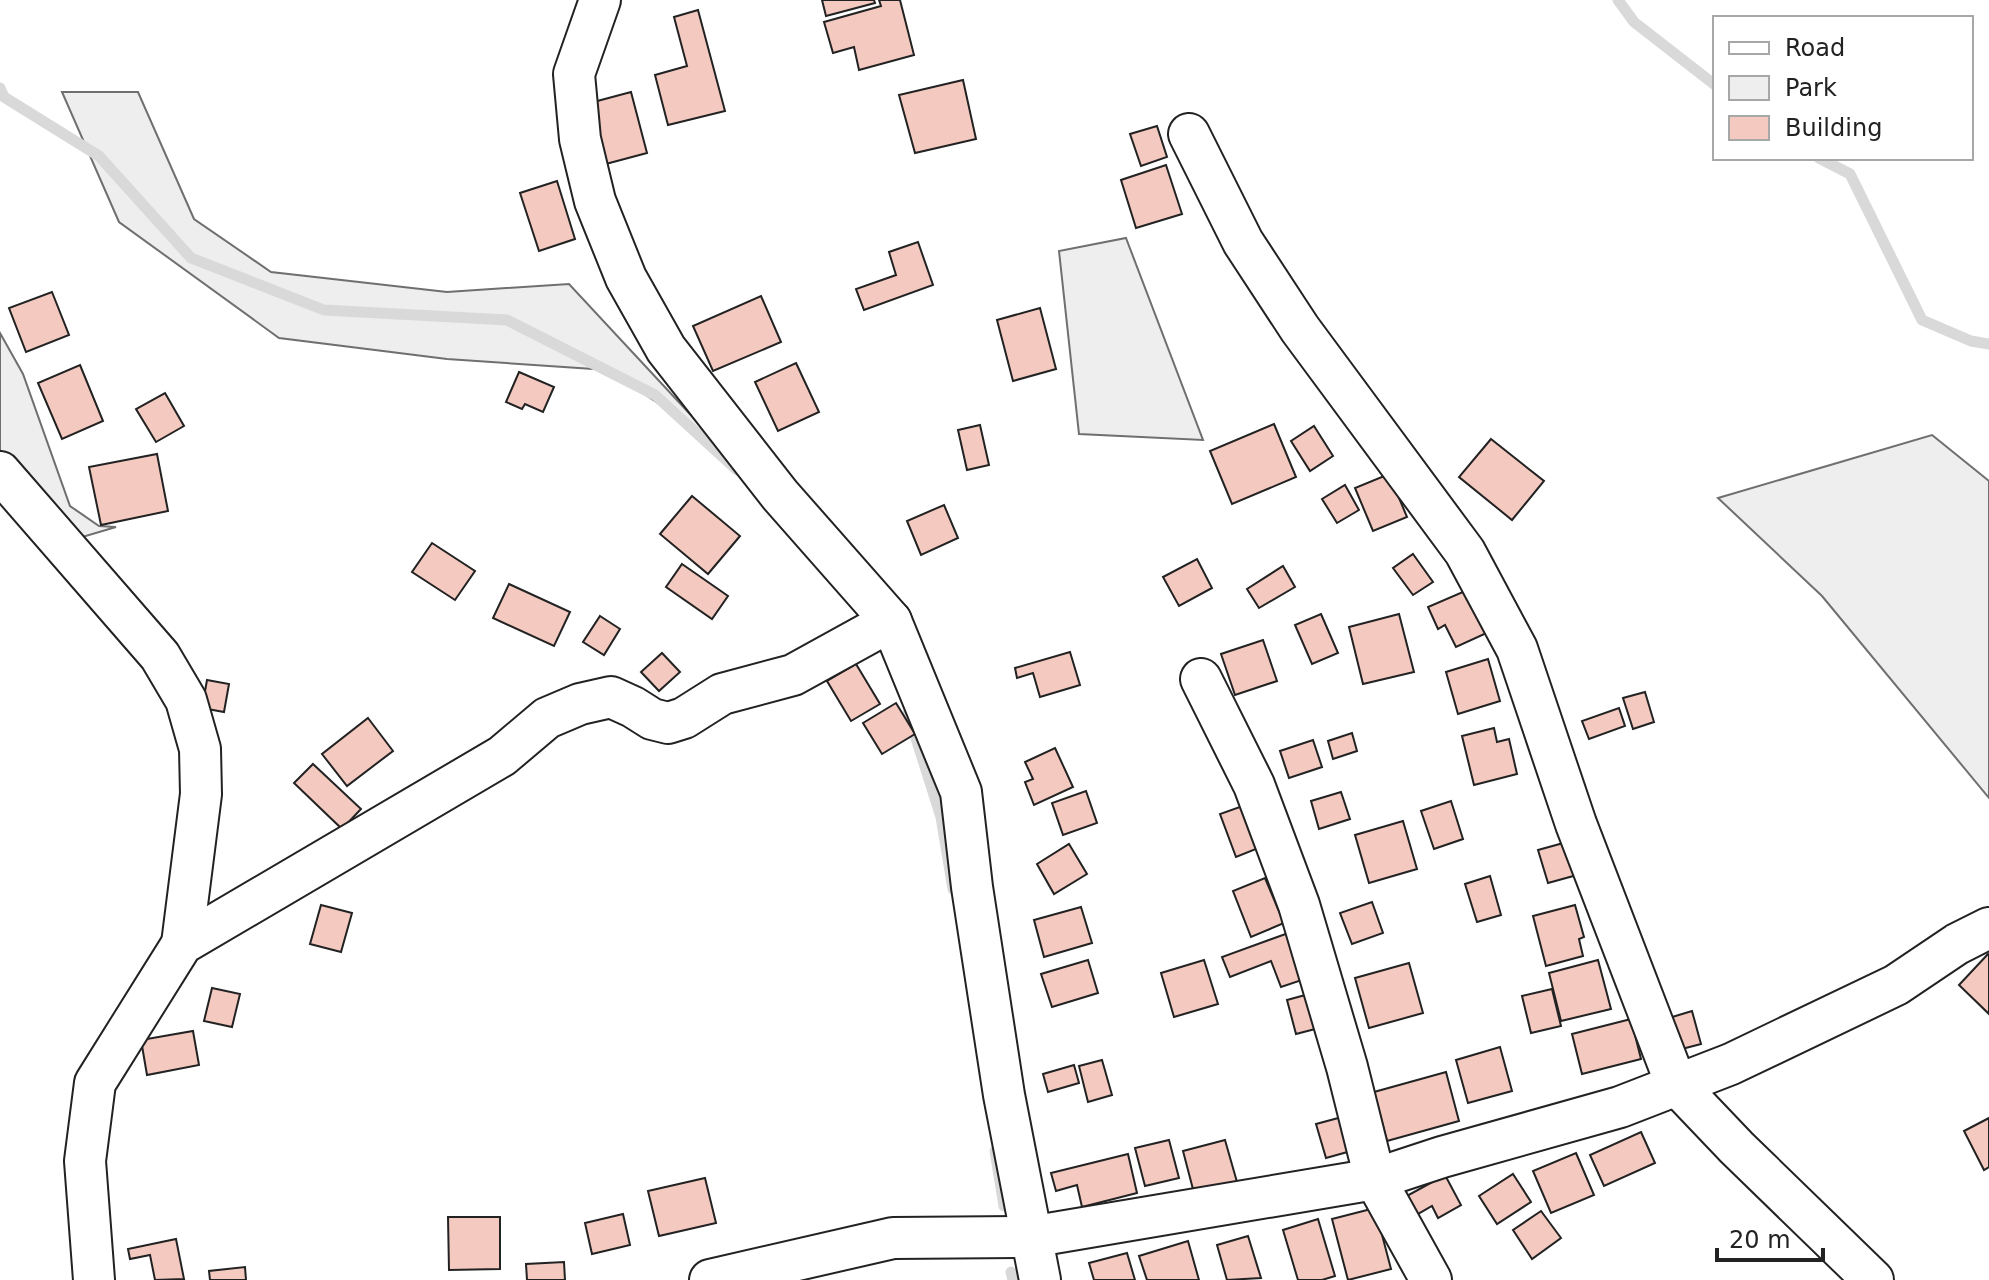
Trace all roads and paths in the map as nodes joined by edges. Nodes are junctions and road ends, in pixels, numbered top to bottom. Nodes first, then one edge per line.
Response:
1 (600, 0) edge
2 (1189, 134) dead end
3 (0, 472) edge
4 (891, 621) junction
5 (1201, 679) dead end
6 (1989, 928) edge
7 (182, 944) junction
8 (1676, 1084) junction
9 (1375, 1179) junction
10 (1030, 1237) junction
11 (94, 1280) edge
12 (710, 1280) edge
13 (1040, 1280) edge
14 (1431, 1280) edge
15 (1873, 1280) edge

1 - 4 street
2 - 8 street
3 - 7 street
4 - 7 street
4 - 10 street
5 - 9 street
6 - 8 street
7 - 11 street
8 - 9 street
8 - 15 street
9 - 10 street
9 - 14 street
10 - 12 street
10 - 13 street

